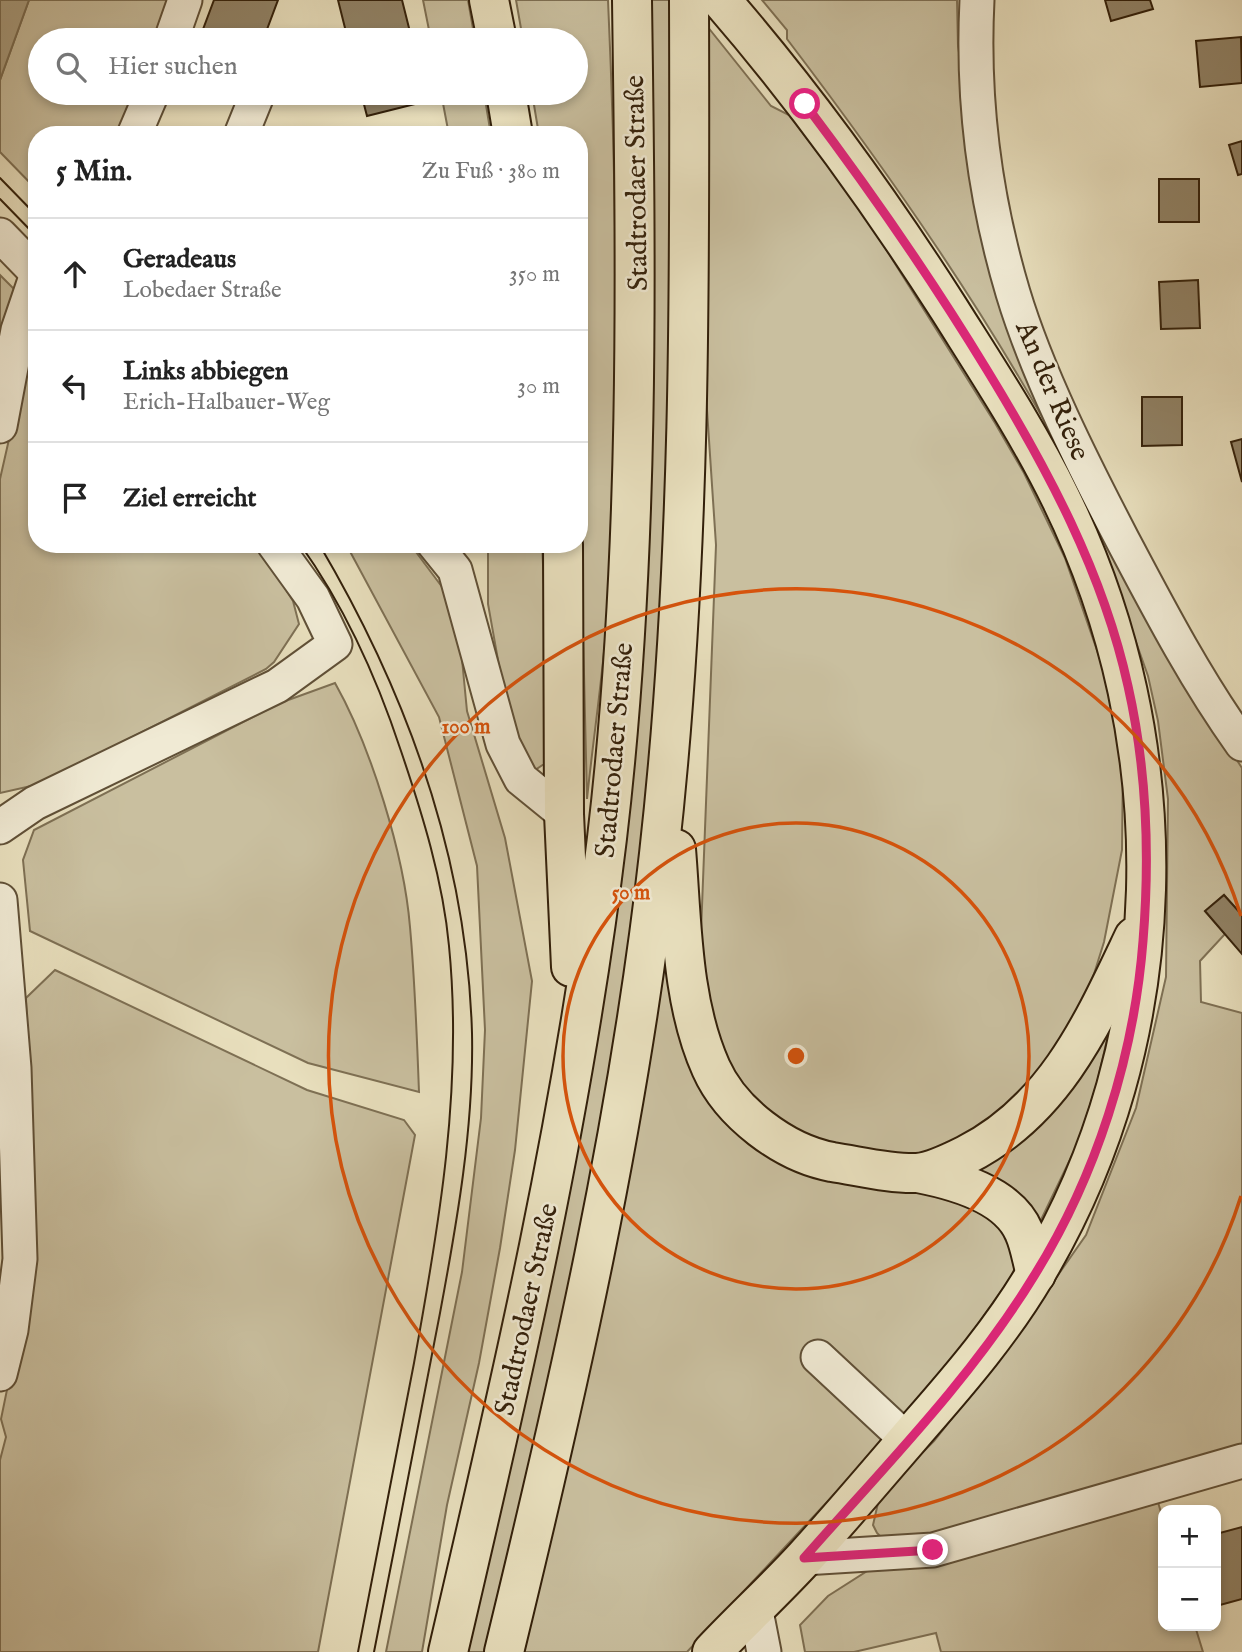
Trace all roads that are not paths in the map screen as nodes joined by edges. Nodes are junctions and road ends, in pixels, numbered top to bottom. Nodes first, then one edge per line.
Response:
1 (185, 0) edge
2 (489, 0) edge
3 (632, 0) edge
4 (689, 0) edge
5 (721, 0) edge
6 (977, 0) edge
7 (175, 28) edge
8 (494, 28) edge
9 (147, 105) edge
10 (253, 105) edge
11 (508, 105) edge
12 (138, 126) edge
13 (245, 126) edge
14 (512, 126) edge
15 (0, 235) edge
16 (28, 265) edge
17 (28, 301) edge
18 (0, 426) edge
19 (280, 553) edge
20 (442, 553) edge
21 (563, 553) edge
22 (1242, 744) edge
23 (668, 765) junction
24 (564, 814) junction
25 (0, 827) edge
26 (0, 900) edge
27 (1146, 914) junction
28 (575, 1060) junction
29 (918, 1173) junction
30 (1035, 1274) junction
31 (6, 1329) edge
32 (818, 1357) dead end
33 (0, 1374) edge
34 (907, 1440) junction
35 (1242, 1461) edge
36 (804, 1558) junction
37 (755, 1606) junction
38 (448, 1652) edge
39 (504, 1652) edge
40 (712, 1652) edge
41 (764, 1652) edge

1 - 7 street
2 - 8 main road
3 - 28 main road, Stadtrodaer Straße
4 - 23 main road, Stadtrodaer Straße
5 - 27 main road
6 - 22 street, An der Riese
9 - 12 street
10 - 13 street
11 - 14 main road
15 - 16 street
17 - 18 street
19 - 25 street
20 - 24 street
21 - 24 main road
23 - 29 main road
23 - 39 main road, Stadtrodaer Straße
24 - 28 main road
26 - 31 street
27 - 29 main road
27 - 30 main road
28 - 38 main road, Stadtrodaer Straße
29 - 30 main road
30 - 34 main road
31 - 33 street
32 - 34 street
34 - 36 main road
35 - 36 street
36 - 37 main road
37 - 40 main road
37 - 41 street

